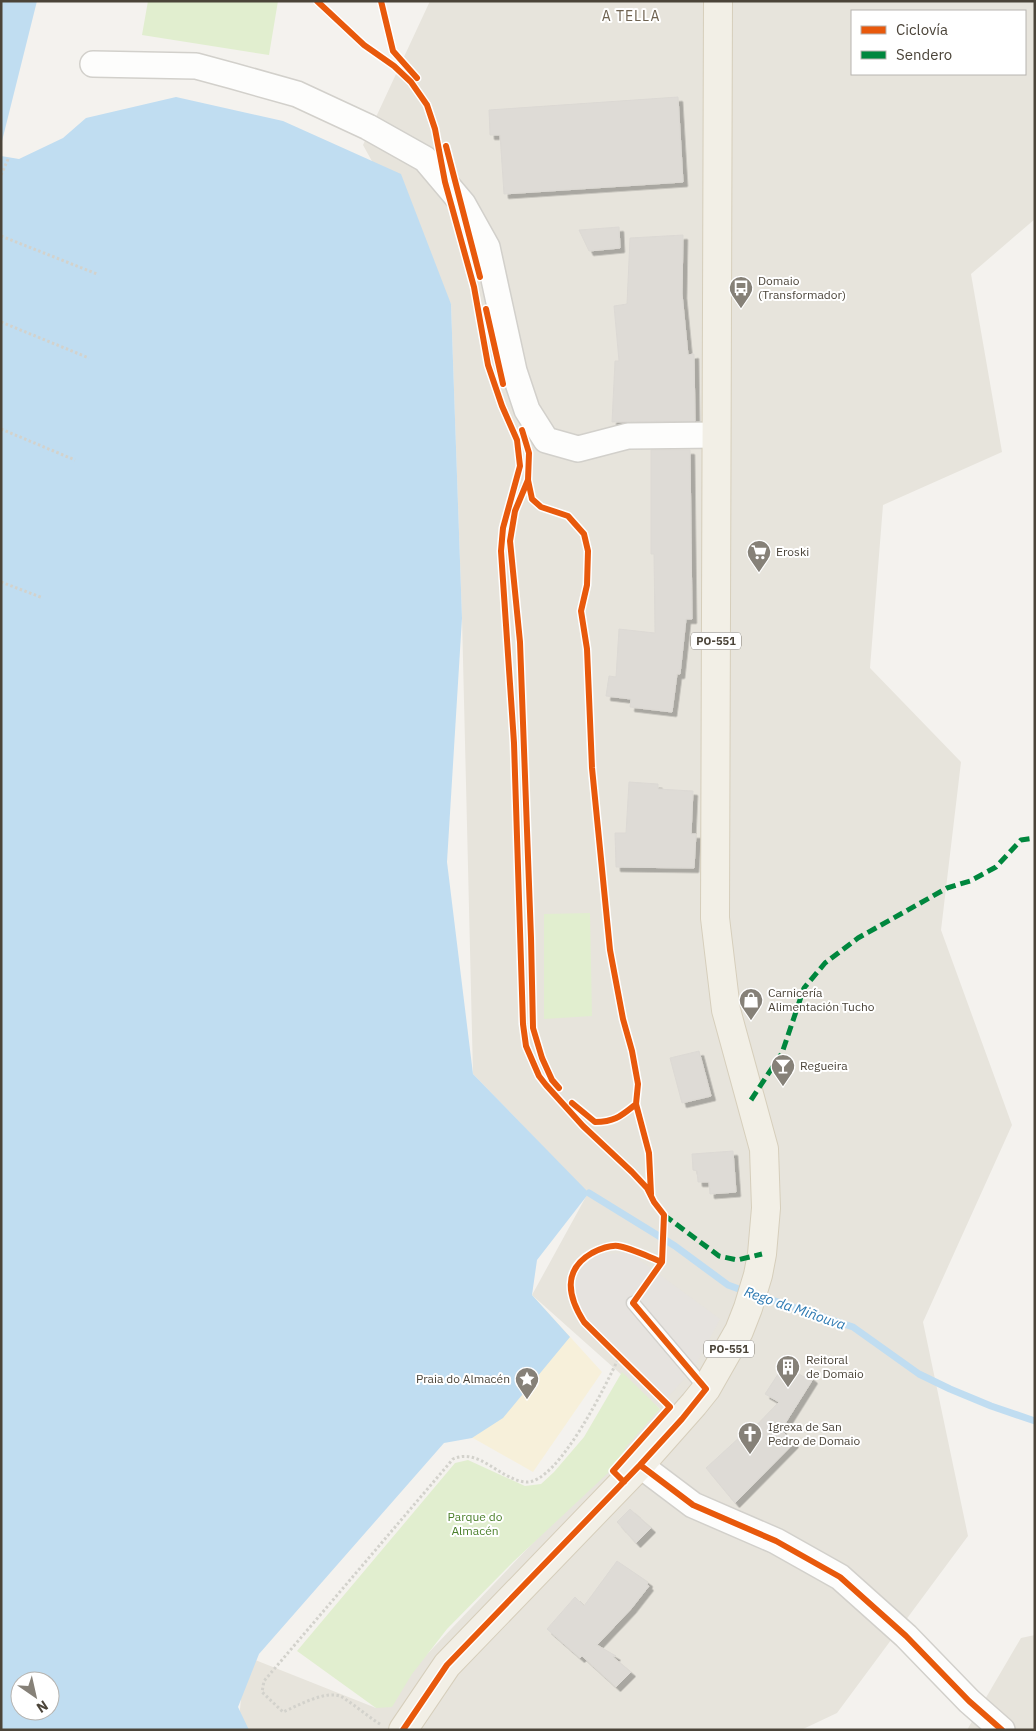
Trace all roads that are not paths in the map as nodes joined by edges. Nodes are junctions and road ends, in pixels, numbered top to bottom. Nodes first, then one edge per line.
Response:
1 (718, 1) edge
2 (93, 64) dead end
3 (717, 434) junction
4 (633, 1303) dead end
5 (706, 1389) junction
6 (640, 1465) junction
7 (393, 1728) edge
8 (1002, 1730) edge

1 - 3 main road, PO-551
2 - 3 street
3 - 5 main road, PO-551
4 - 5 lane
5 - 6 main road, PO-551
6 - 7 main road, PO-551
6 - 8 street

